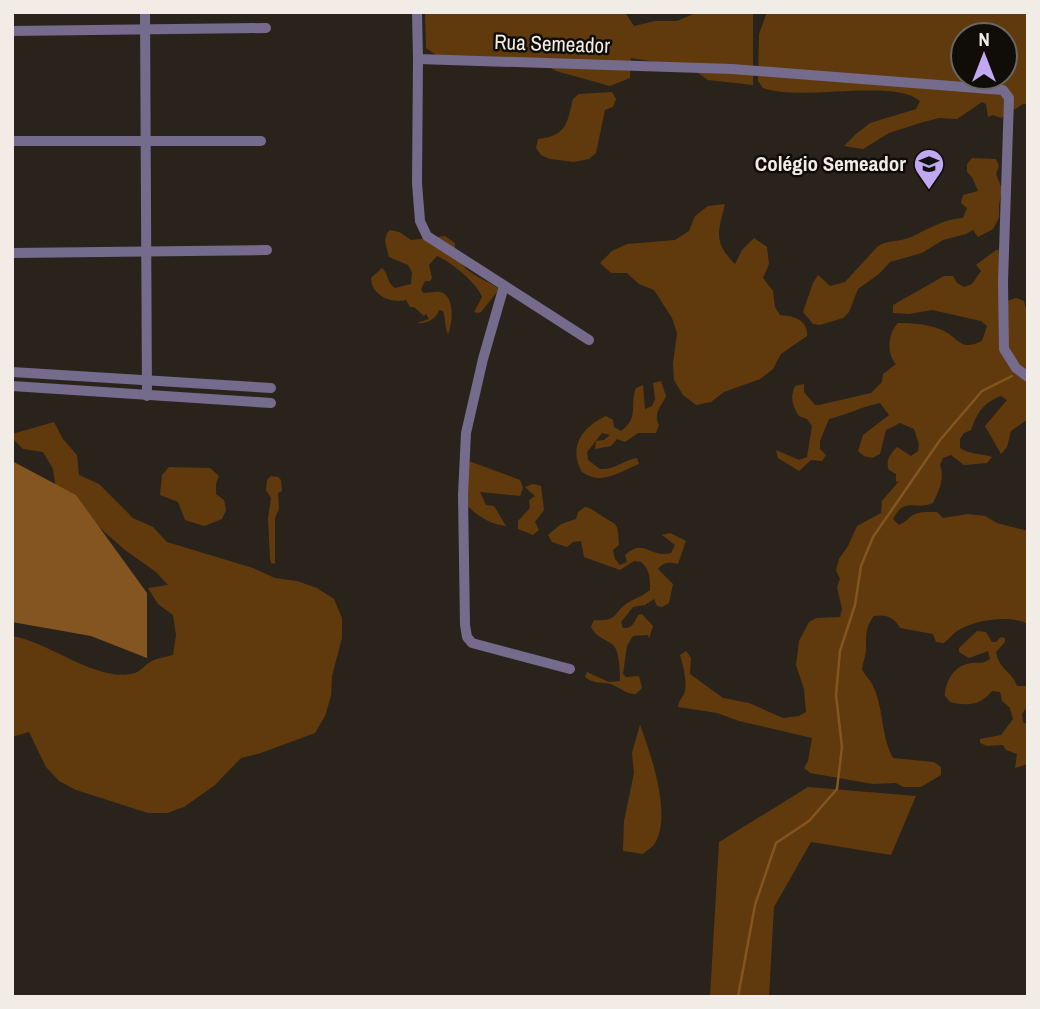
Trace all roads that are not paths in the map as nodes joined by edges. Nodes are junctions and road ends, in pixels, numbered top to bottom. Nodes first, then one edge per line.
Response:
1 (145, 12) edge
2 (417, 12) edge
3 (145, 27) junction
4 (266, 27) dead end
5 (12, 31) edge
6 (418, 59) junction
7 (145, 139) junction
8 (12, 141) edge
9 (261, 141) dead end
10 (268, 250) dead end
11 (147, 251) junction
12 (12, 253) edge
13 (504, 286) junction
14 (589, 340) dead end
15 (12, 372) edge
16 (1028, 377) edge
17 (146, 382) junction
18 (12, 386) edge
19 (271, 388) dead end
20 (147, 397) junction
21 (271, 403) dead end
22 (570, 669) dead end

1 - 3 street
2 - 6 street
3 - 4 street
3 - 5 street
3 - 7 street
6 - 13 street
6 - 16 street, Rua Semeador
7 - 8 street
7 - 9 street
7 - 11 street
10 - 11 street
11 - 12 street
11 - 17 street
13 - 14 street
13 - 22 street
15 - 17 street
17 - 19 street
17 - 20 street
18 - 20 street
20 - 21 street

